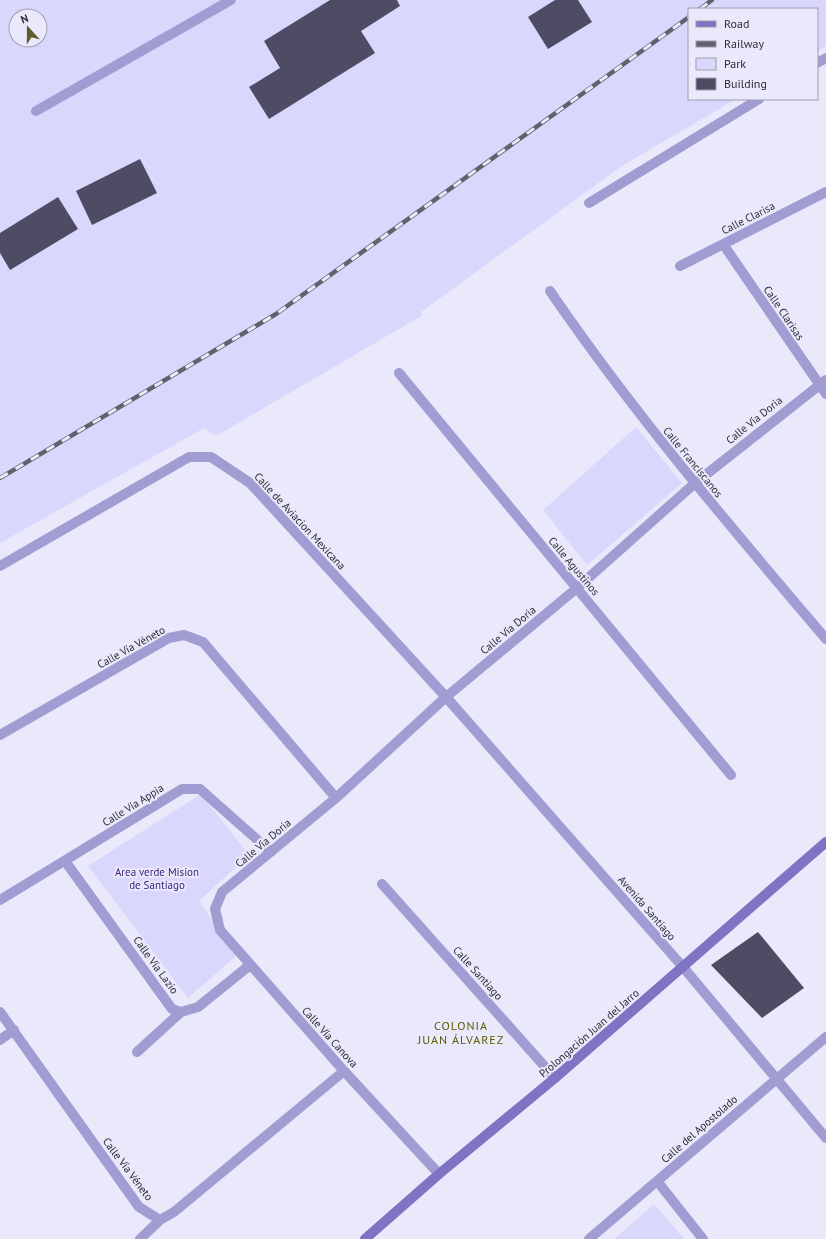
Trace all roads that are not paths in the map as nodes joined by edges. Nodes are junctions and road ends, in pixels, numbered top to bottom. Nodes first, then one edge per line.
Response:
1 (231, 0) edge
2 (757, 100) edge
3 (36, 111) dead end
4 (826, 192) edge
5 (589, 203) dead end
6 (723, 244) junction
7 (680, 266) dead end
8 (550, 291) dead end
9 (400, 373) dead end
10 (822, 382) edge
11 (826, 394) edge
12 (694, 484) junction
13 (0, 566) edge
14 (577, 588) junction
15 (826, 639) edge
16 (446, 697) junction
17 (0, 735) edge
18 (731, 774) dead end
19 (336, 798) junction
20 (826, 842) edge
21 (271, 852) junction
22 (65, 861) junction
23 (382, 884) dead end
24 (0, 900) edge
25 (215, 909) joint
26 (250, 965) junction
27 (683, 967) junction
28 (0, 1012) edge
29 (182, 1012) junction
30 (14, 1030) junction
31 (826, 1037) edge
32 (0, 1040) edge
33 (137, 1052) dead end
34 (344, 1071) junction
35 (555, 1078) junction
36 (776, 1078) junction
37 (826, 1138) edge
38 (439, 1174) junction
39 (657, 1181) junction
40 (160, 1220) junction
41 (140, 1239) edge
42 (365, 1239) edge
43 (589, 1239) edge
44 (704, 1239) edge

1 - 3 street
2 - 5 street
4 - 6 street, Calle Clarisa
6 - 7 street, Calle Clarisa
6 - 10 street, Calle Clarisas
8 - 12 street, Calle Franciscanos
9 - 14 street, Calle Agustinos
10 - 11 street, Calle Clarisas
10 - 12 street, Calle Vía Doria
12 - 14 street, Calle Vía Doria
12 - 15 street, Calle Franciscanos
13 - 16 street, Calle de Aviacion Mexicana
14 - 16 street, Calle Vía Doria
14 - 18 street, Calle Agustinos
16 - 19 street, Calle Vía Doria
16 - 27 street, Avenida Santiago
17 - 19 street, Calle Vía Véneto
19 - 21 street, Calle Vía Doria
20 - 27 main road, Prolongación Juan del Jarro
21 - 22 street, Calle Vía Appia
21 - 25 street, Calle Vía Doria
22 - 24 street, Calle Vía Appia
22 - 29 street, Calle Vía Lazio
23 - 35 street, Calle Santiago
25 - 26 street, Calle Vía Canova
26 - 29 street
26 - 34 street, Calle Vía Canova
27 - 35 main road, Prolongación Juan del Jarro
27 - 36 street, Avenida Santiago
28 - 30 street, Calle Vía Véneto
29 - 33 street
30 - 32 street
30 - 40 street, Calle Vía Véneto
31 - 36 street, Calle del Apostolado
34 - 38 street, Calle Vía Canova
34 - 40 street
35 - 38 main road, Prolongación Juan del Jarro
36 - 37 street, Avenida Santiago
36 - 39 street, Calle del Apostolado
38 - 42 main road, Prolongación Juan del Jarro
39 - 43 street, Calle del Apostolado
39 - 44 street
40 - 41 street

